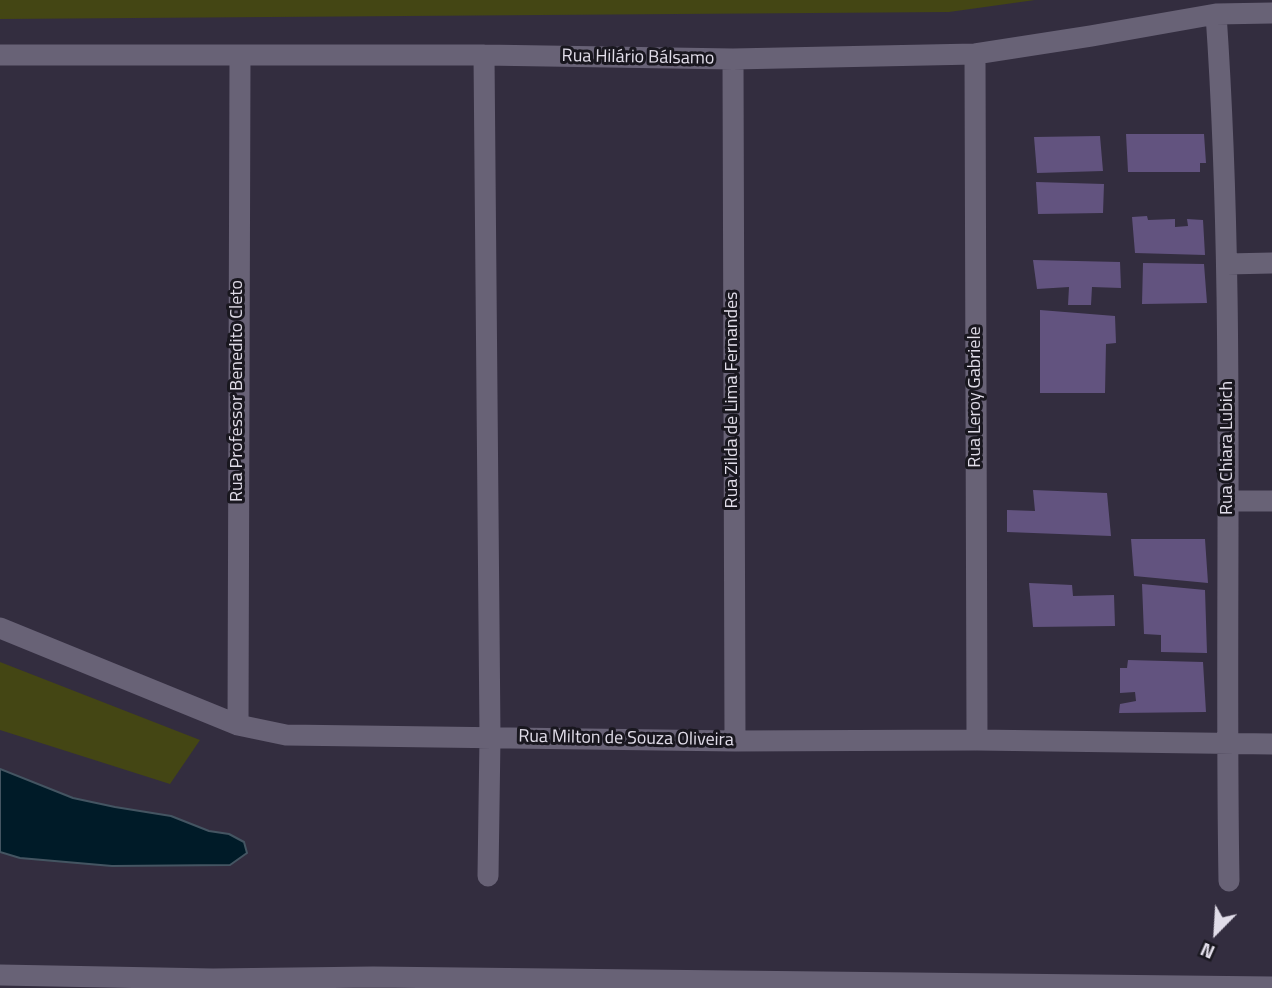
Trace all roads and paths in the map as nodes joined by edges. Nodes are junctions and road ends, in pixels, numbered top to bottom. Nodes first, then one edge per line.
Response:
1 (1272, 13) edge
2 (1216, 14) junction
3 (975, 54) junction
4 (0, 55) edge
5 (484, 55) junction
6 (240, 56) junction
7 (733, 60) junction
8 (1272, 263) edge
9 (1227, 264) junction
10 (1228, 501) junction
11 (1272, 501) edge
12 (0, 628) edge
13 (238, 725) junction
14 (490, 737) junction
15 (977, 740) junction
16 (735, 741) junction
17 (1227, 744) junction
18 (1272, 744) edge
19 (488, 876) dead end
20 (1229, 881) dead end
21 (0, 975) edge
22 (94, 982) edge
23 (373, 982) edge
24 (663, 984) edge
25 (933, 986) edge
26 (1222, 987) edge
27 (1272, 987) edge

1 - 2 street, Rua Hilário Bálsamo
2 - 3 street, Rua Hilário Bálsamo
2 - 9 street, Rua Chiara Lubich
3 - 7 street, Rua Hilário Bálsamo
3 - 15 street, Rua Leroy Gabriele
4 - 6 street, Rua Hilário Bálsamo
5 - 6 street, Rua Hilário Bálsamo
5 - 7 street, Rua Hilário Bálsamo
5 - 14 street
6 - 13 street, Rua Professor Benedito Cleto
7 - 16 street, Rua Zilda de Lima Fernandes
8 - 9 street
9 - 10 street, Rua Chiara Lubich
10 - 11 street
10 - 17 street, Rua Chiara Lubich
12 - 13 street, Rua Milton de Souza Oliveira
13 - 14 street, Rua Milton de Souza Oliveira
14 - 16 street, Rua Milton de Souza Oliveira
14 - 19 street
15 - 16 street, Rua Milton de Souza Oliveira
15 - 17 street, Rua Milton de Souza Oliveira
17 - 18 street, Rua Milton de Souza Oliveira
17 - 20 street, Rua Chiara Lubich
21 - 22 street
22 - 23 street
23 - 24 street
24 - 25 street
25 - 26 street
26 - 27 street

